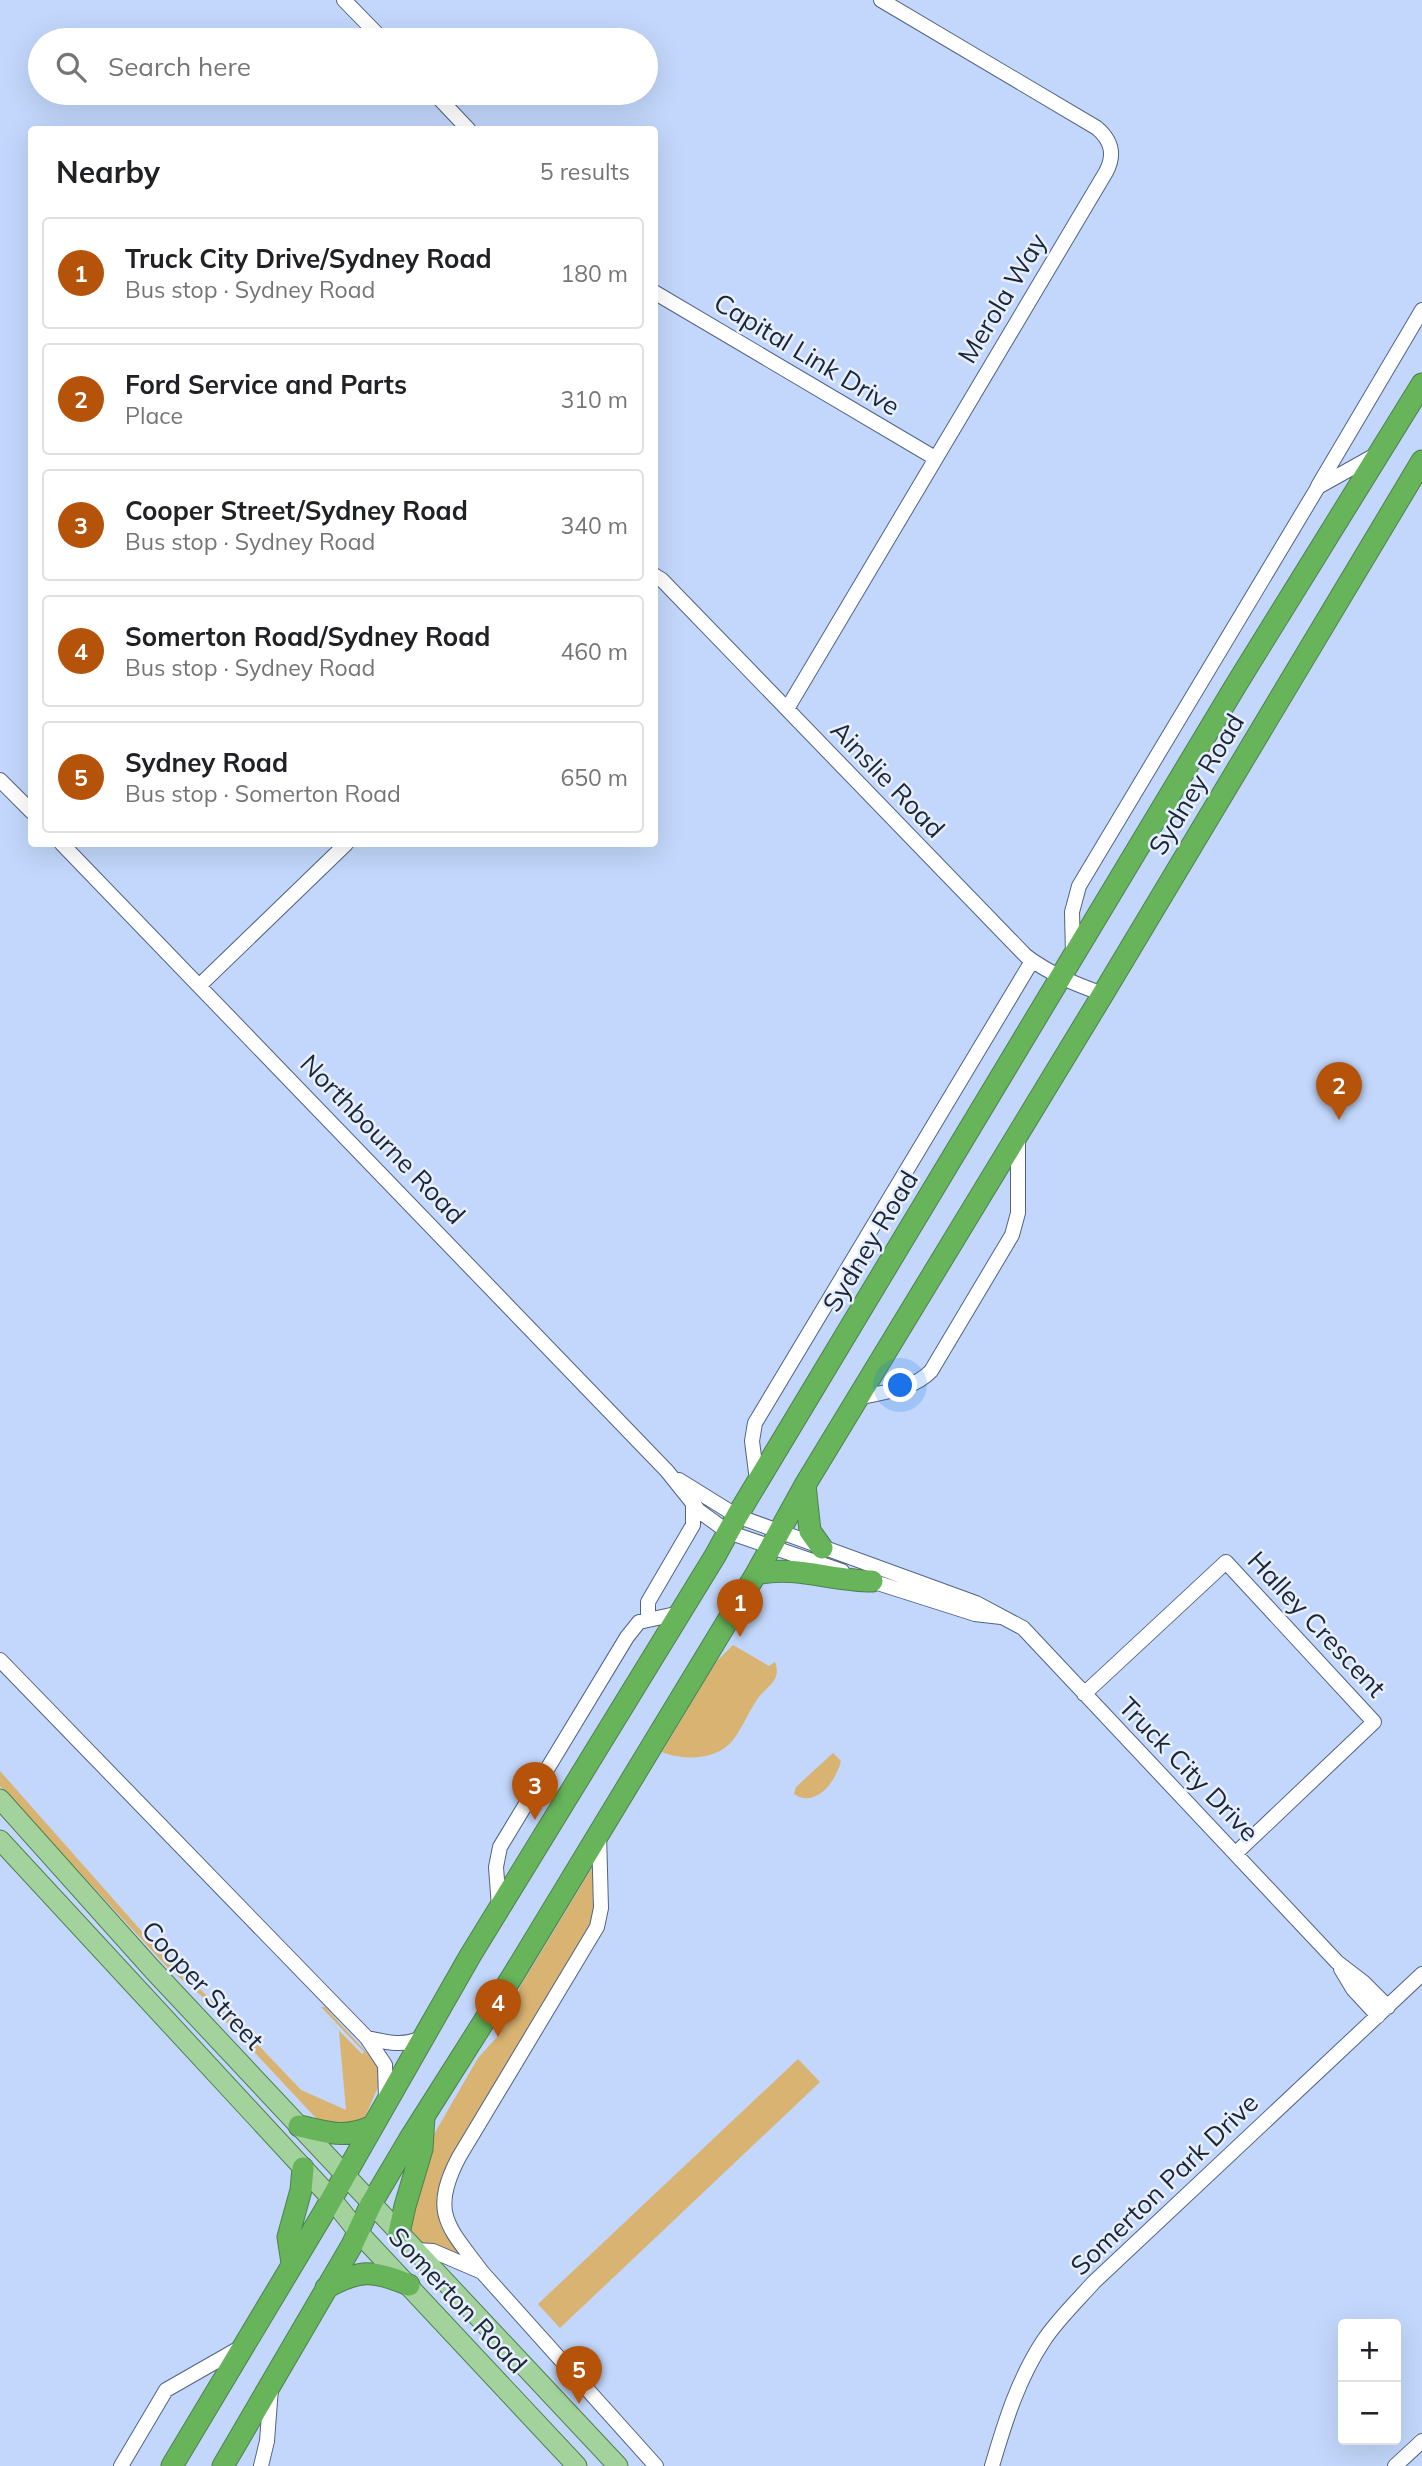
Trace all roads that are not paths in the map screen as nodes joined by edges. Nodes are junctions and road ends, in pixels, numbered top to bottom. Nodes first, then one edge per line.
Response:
1 (344, 0) edge
2 (881, 0) edge
3 (371, 28) edge
4 (445, 105) edge
5 (465, 126) edge
6 (658, 294) edge
7 (1422, 310) edge
8 (1422, 384) edge
9 (1381, 452) junction
10 (935, 458) junction
11 (1422, 461) edge
12 (1318, 487) junction
13 (658, 579) edge
14 (786, 709) junction
15 (0, 780) edge
16 (28, 808) edge
17 (65, 847) edge
18 (343, 847) edge
19 (1073, 956) junction
20 (1032, 961) junction
21 (1060, 978) junction
22 (200, 985) junction
23 (1103, 994) junction
24 (1017, 1136) junction
25 (858, 1398) junction
26 (667, 1471) junction
27 (757, 1483) junction
28 (805, 1485) junction
29 (693, 1504) junction
30 (732, 1524) junction
31 (774, 1539) junction
32 (822, 1548) junction
33 (756, 1574) junction
34 (872, 1581) junction
35 (680, 1613) junction
36 (648, 1618) junction
37 (1001, 1618) junction
38 (0, 1660) edge
39 (1084, 1694) junction
40 (0, 1799) edge
41 (599, 1832) junction
42 (0, 1840) edge
43 (1236, 1853) junction
44 (499, 1908) junction
45 (1422, 1974) edge
46 (174, 1993) junction
47 (156, 2009) junction
48 (1383, 2012) junction
49 (367, 2038) junction
50 (421, 2038) junction
51 (386, 2101) junction
52 (424, 2115) junction
53 (299, 2126) junction
54 (371, 2127) junction
55 (303, 2168) junction
56 (343, 2175) junction
57 (331, 2199) junction
58 (371, 2204) junction
59 (358, 2232) junction
60 (399, 2233) junction
61 (415, 2250) junction
62 (292, 2263) junction
63 (482, 2272) junction
64 (409, 2286) junction
65 (326, 2288) junction
66 (245, 2345) junction
67 (271, 2383) junction
68 (1422, 2441) edge
69 (121, 2466) edge
70 (172, 2466) edge
71 (223, 2466) edge
72 (261, 2466) edge
73 (577, 2466) edge
74 (618, 2466) edge
75 (656, 2466) edge
76 (992, 2466) edge
77 (1395, 2466) edge

1 - 3 street
2 - 10 street, Merola Way
4 - 5 street
6 - 10 street, Capital Link Drive
7 - 12 street, Sydney Road
8 - 9 highway, Sydney Road
9 - 12 street, Sydney Road
9 - 19 highway, Sydney Road
10 - 14 street, Merola Way
11 - 23 highway, Sydney Road
12 - 19 street, Sydney Road
13 - 14 street, Ainslie Road
14 - 20 street, Ainslie Road
15 - 16 street
17 - 22 street, Northbourne Road
18 - 22 street
19 - 21 highway, Sydney Road
20 - 21 street, Ainslie Road
20 - 27 street, Sydney Road
21 - 23 street, Ainslie Road
21 - 27 highway, Sydney Road
22 - 26 street, Northbourne Road
23 - 24 highway, Sydney Road
24 - 25 highway, Sydney Road
24 - 25 street
25 - 28 highway, Sydney Road
26 - 29 street, Northbourne Road
26 - 30 street, Northbourne Road
27 - 30 highway, Sydney Road
28 - 31 highway, Sydney Road
28 - 32 highway
29 - 30 street, Northbourne Road
29 - 36 street
30 - 31 street, Truck City Drive
30 - 35 highway, Sydney Road
31 - 32 street, Truck City Drive
31 - 33 highway, Sydney Road
31 - 34 street, Truck City Drive
32 - 37 street, Truck City Drive
33 - 34 highway
33 - 41 highway, Sydney Road
34 - 37 street, Truck City Drive
35 - 36 street
35 - 44 highway, Sydney Road
36 - 44 street
37 - 39 street, Truck City Drive
38 - 49 street
39 - 43 street, Truck City Drive
39 - 43 street, Halley Crescent
40 - 46 main road, Cooper Street
41 - 52 highway, Sydney Road
41 - 63 street
42 - 47 main road, Cooper Street
43 - 48 street, Truck City Drive
44 - 50 highway, Sydney Road
45 - 48 street, Somerton Park Drive
46 - 47 main road
46 - 53 main road, Cooper Street
47 - 55 main road, Cooper Street
48 - 76 street, Somerton Park Drive
49 - 50 street
49 - 51 street
50 - 51 highway, Sydney Road
51 - 54 highway, Sydney Road
52 - 58 highway, Sydney Road
52 - 60 highway
53 - 54 highway
53 - 56 main road, Cooper Street
54 - 56 highway, Sydney Road
55 - 57 main road, Cooper Street
55 - 62 highway
56 - 57 highway, Sydney Road
56 - 58 main road, Cooper Street
57 - 59 main road, Cooper Street
57 - 62 highway, Sydney Road
58 - 59 highway, Sydney Road
58 - 60 main road, Somerton Road
59 - 64 main road, Somerton Road
59 - 65 highway, Sydney Road
60 - 61 main road, Somerton Road
61 - 63 street, Somerton Road
61 - 74 main road, Somerton Road
62 - 66 highway, Sydney Road
63 - 75 street, Somerton Road
64 - 65 highway
64 - 73 main road, Somerton Road
65 - 67 highway, Sydney Road
66 - 69 street
66 - 70 highway, Sydney Road
67 - 71 highway, Sydney Road
67 - 72 street
68 - 77 street

